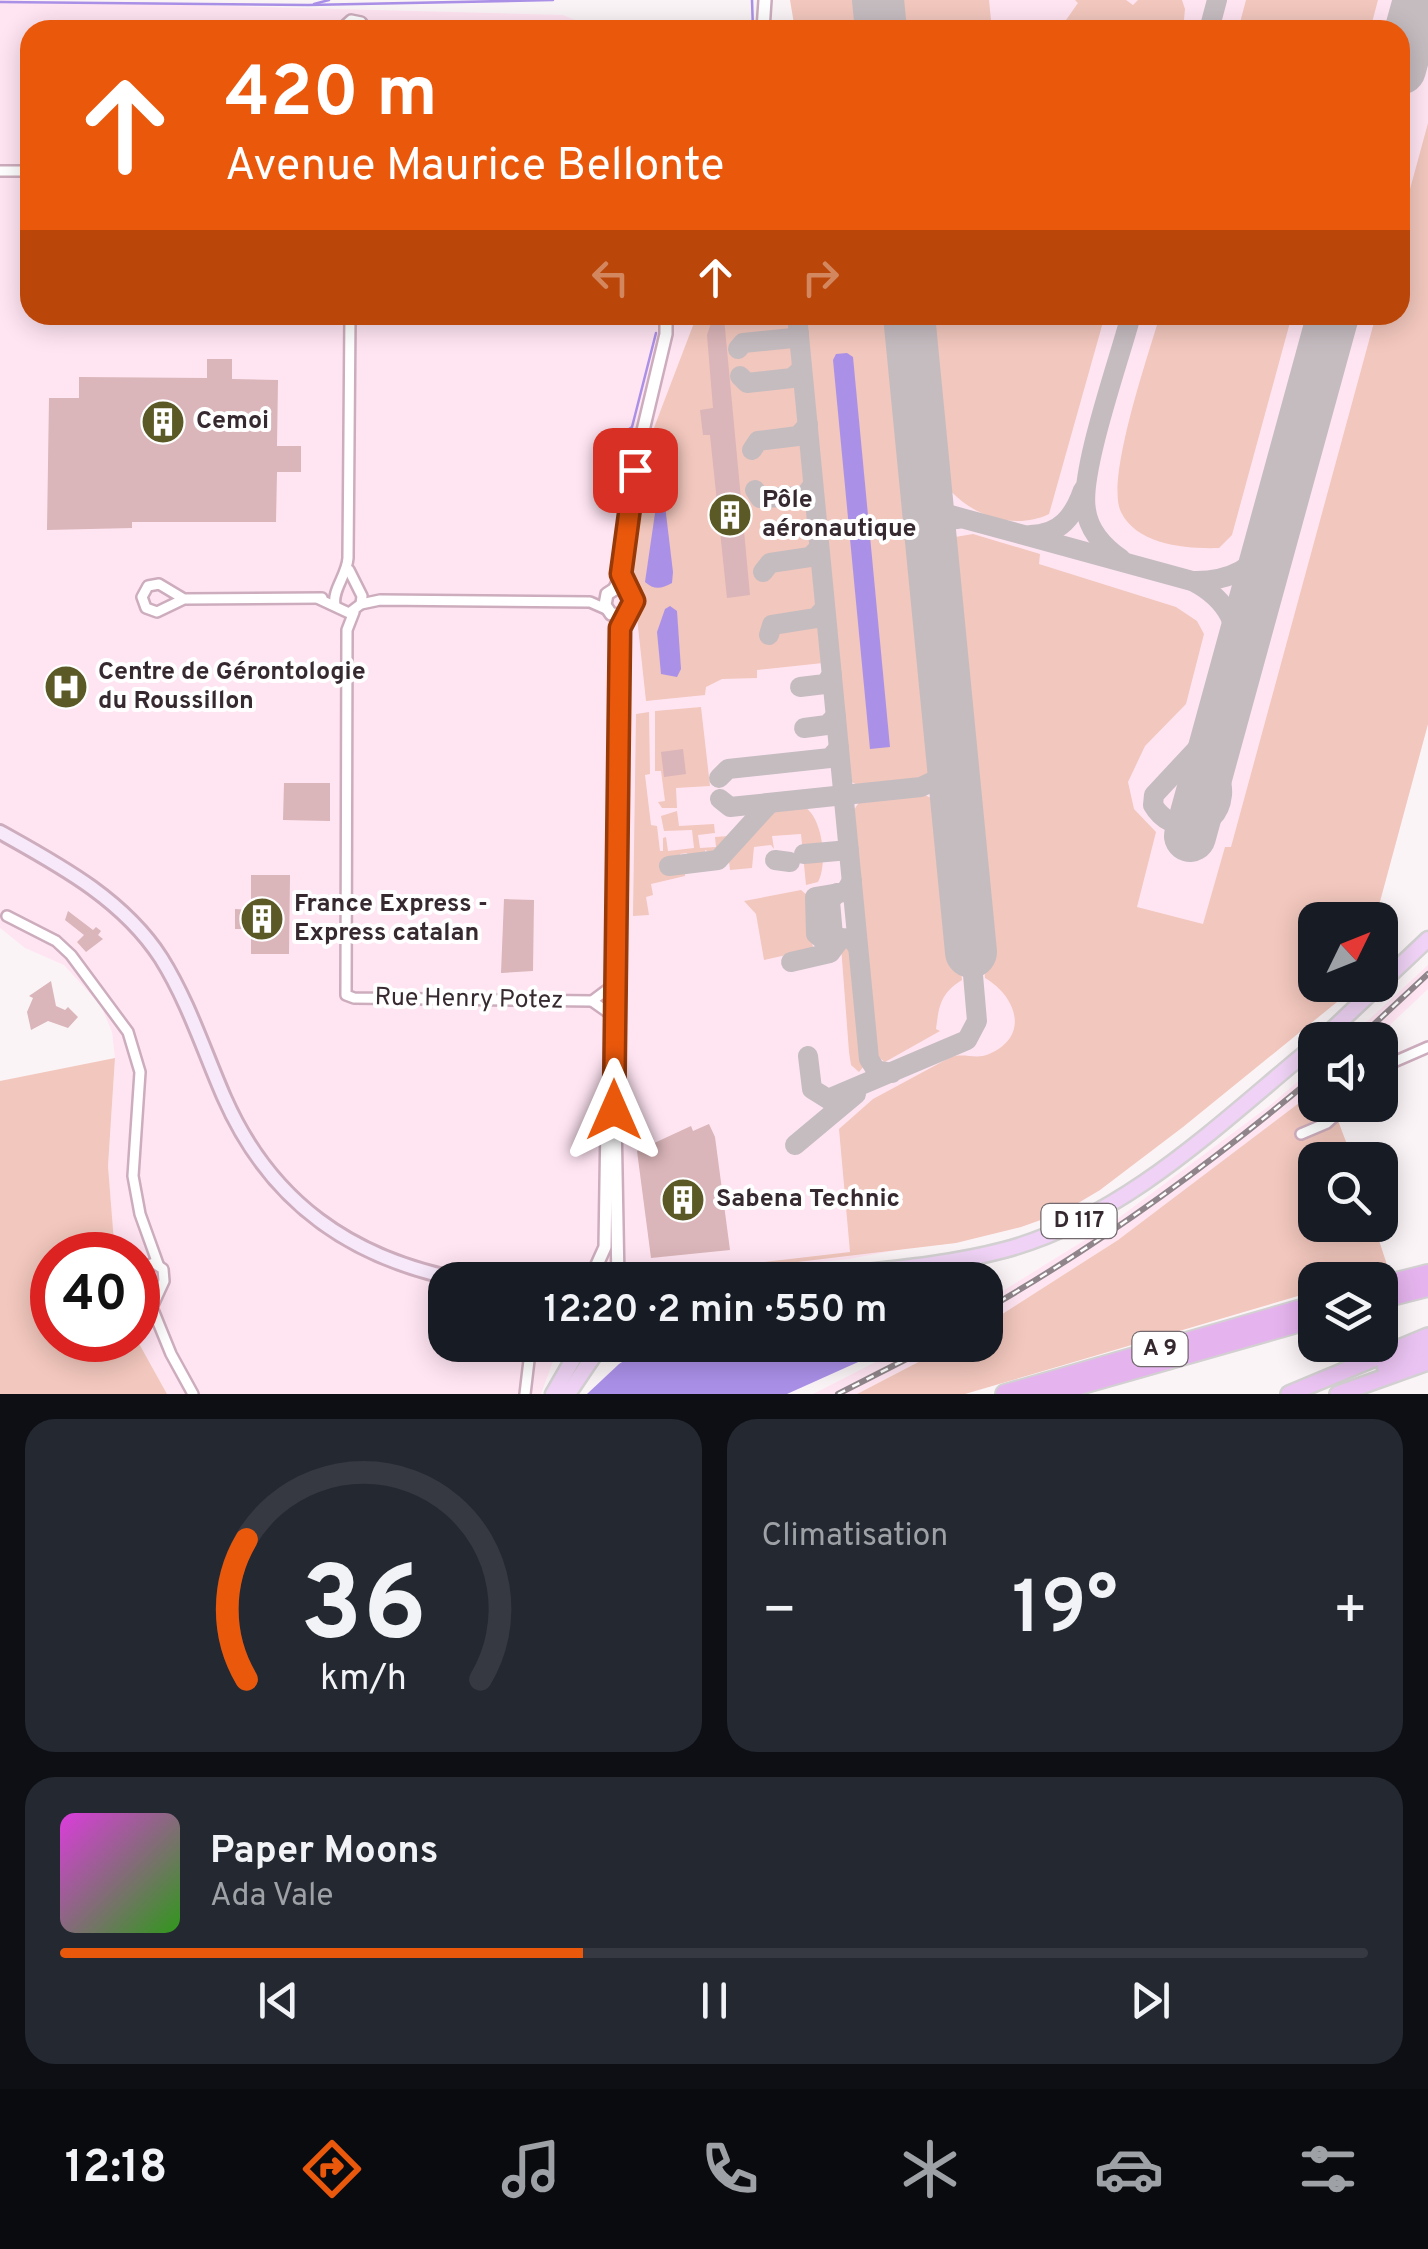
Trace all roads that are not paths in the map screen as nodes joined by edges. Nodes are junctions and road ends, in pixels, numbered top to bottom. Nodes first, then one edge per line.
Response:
1 (350, 325) edge
2 (666, 325) edge
3 (672, 325) edge
4 (666, 334) junction
5 (348, 565) junction
6 (338, 590) junction
7 (358, 590) junction
8 (616, 590) junction
9 (168, 592) junction
10 (184, 599) junction
11 (319, 599) junction
12 (380, 600) junction
13 (590, 602) junction
14 (168, 606) junction
15 (337, 608) junction
16 (357, 608) junction
17 (614, 613) junction
18 (347, 630) junction
19 (0, 832) edge
20 (6, 916) dead end
21 (1428, 939) edge
22 (1428, 948) edge
23 (608, 989) junction
24 (592, 1001) junction
25 (609, 1013) junction
26 (1339, 1022) edge
27 (1350, 1022) edge
28 (1428, 1047) edge
29 (1298, 1058) edge
30 (1398, 1060) edge
31 (1298, 1067) edge
32 (1328, 1122) edge
33 (1301, 1134) dead end
34 (147, 1232) edge
35 (600, 1262) edge
36 (618, 1262) edge
37 (928, 1262) edge
38 (969, 1262) edge
39 (160, 1270) edge
40 (428, 1271) edge
41 (1428, 1274) edge
42 (1398, 1282) edge
43 (162, 1284) joint
44 (1428, 1287) edge
45 (160, 1289) edge
46 (1398, 1294) edge
47 (1298, 1309) edge
48 (1298, 1323) edge
49 (160, 1324) edge
50 (1428, 1336) edge
51 (1428, 1350) edge
52 (529, 1362) edge
53 (571, 1362) edge
54 (590, 1362) edge
55 (1428, 1365) edge
56 (193, 1394) edge
57 (525, 1394) edge
58 (553, 1394) edge
59 (568, 1394) edge
60 (1004, 1394) edge
61 (1048, 1394) edge
62 (1288, 1394) edge
63 (1302, 1394) edge
64 (1340, 1394) edge

1 - 5 street
2 - 4 street
3 - 4 street
4 - 8 street
5 - 6 street
5 - 7 street
6 - 7 street
6 - 11 street
6 - 15 street
7 - 12 street
7 - 16 street
8 - 13 street
8 - 17 street
8 - 17 street
9 - 10 street
9 - 14 street
9 - 14 street
10 - 11 street
10 - 14 street
11 - 15 street
12 - 13 street
12 - 16 street
13 - 17 street
15 - 16 street
15 - 18 street
16 - 18 street
17 - 23 street
17 - 36 street
18 - 24 street, Rue Henry Potez
19 - 40 main road
20 - 34 street
21 - 26 main road, D 117
22 - 27 main road
23 - 24 street
23 - 25 street
24 - 25 street
25 - 35 street
28 - 30 street
29 - 37 main road, D 117
31 - 38 main road, D 117
32 - 33 street
39 - 43 street
41 - 42 highway
43 - 45 street
44 - 46 highway
47 - 60 highway, A 9
48 - 61 highway, A 9
49 - 56 street
50 - 62 highway
51 - 63 highway
52 - 57 street
53 - 58 main road
54 - 59 main road
55 - 64 highway

